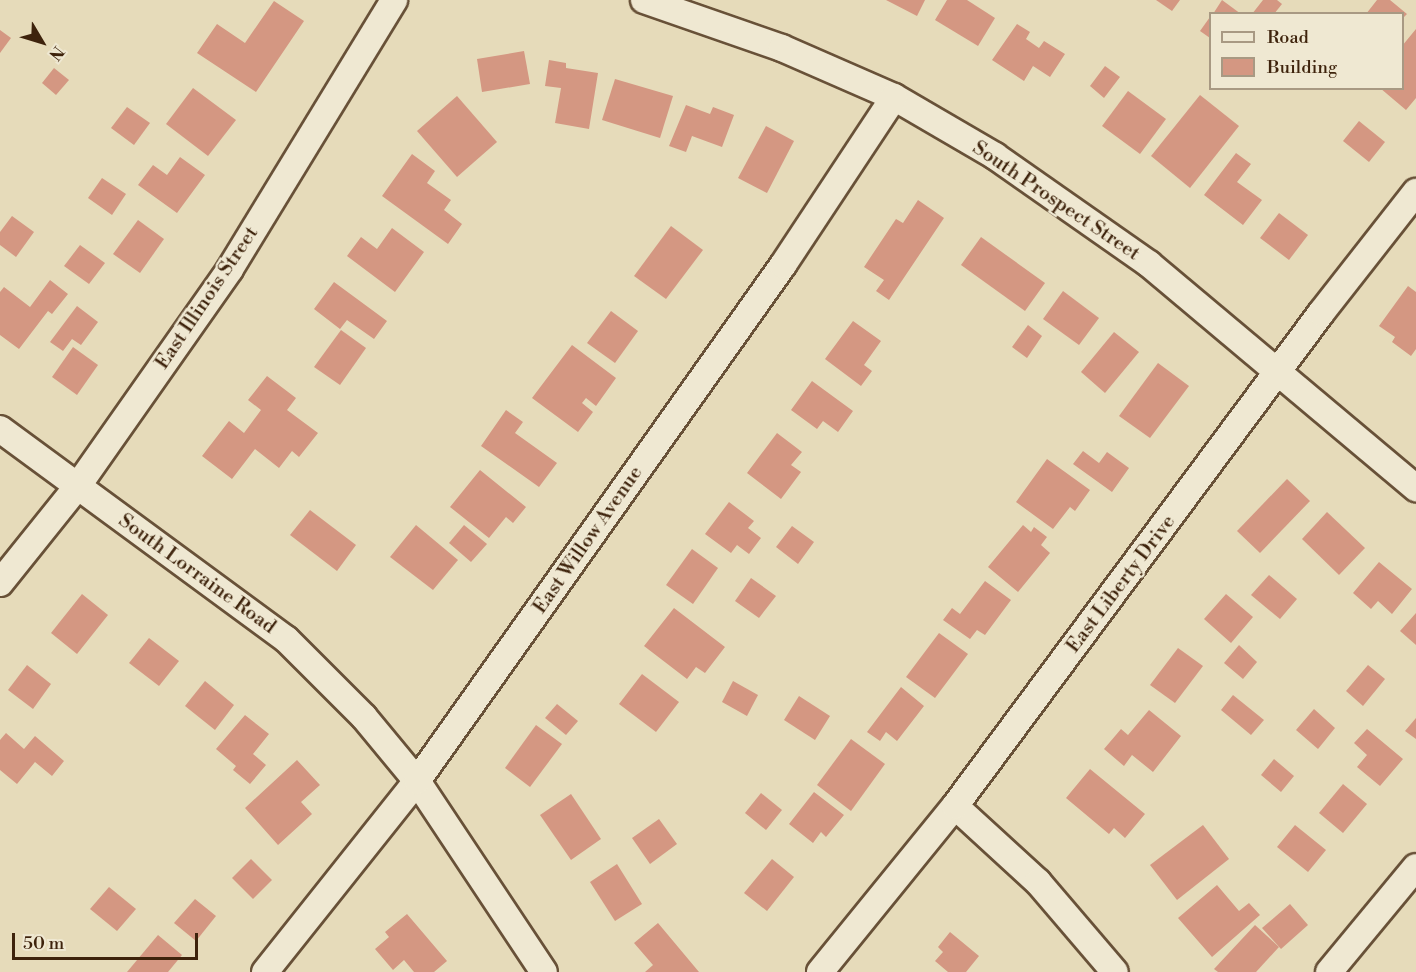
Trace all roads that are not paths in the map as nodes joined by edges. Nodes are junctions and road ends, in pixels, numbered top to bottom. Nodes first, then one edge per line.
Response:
1 (394, 0) edge
2 (644, 0) edge
3 (894, 97) junction
4 (1416, 192) edge
5 (1278, 371) junction
6 (0, 429) edge
7 (77, 487) junction
8 (1416, 488) edge
9 (0, 583) edge
10 (417, 781) junction
11 (955, 806) junction
12 (1416, 867) edge
13 (266, 972) edge
14 (544, 972) edge
15 (820, 972) edge
16 (1115, 972) edge
17 (1329, 972) edge

1 - 7 street, East Illinois Street
2 - 3 street, South Prospect Street
3 - 5 street, South Prospect Street
3 - 10 street, East Willow Avenue
4 - 5 street, East Liberty Drive
5 - 8 street, South Prospect Street
5 - 11 street, East Liberty Drive
6 - 7 street, South Lorraine Road
7 - 9 street, East Illinois Street
7 - 10 street, South Lorraine Road
10 - 13 street, East Willow Avenue
10 - 14 street, South Lorraine Road
11 - 15 street, East Liberty Drive
11 - 16 street
12 - 17 street

